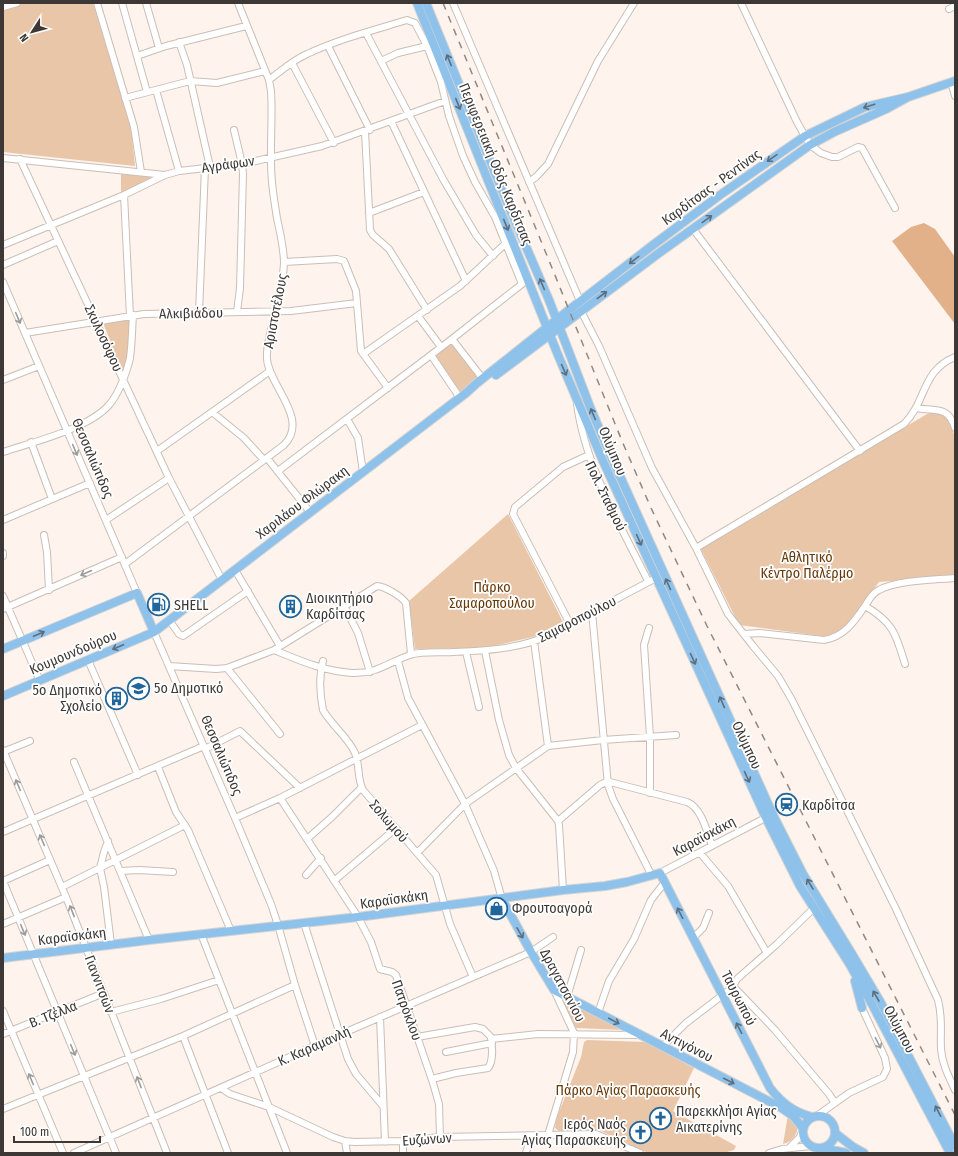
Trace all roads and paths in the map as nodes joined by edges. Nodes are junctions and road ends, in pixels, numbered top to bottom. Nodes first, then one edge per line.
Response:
1 (16, 3) edge
2 (97, 3) edge
3 (122, 3) edge
4 (146, 3) edge
5 (238, 3) edge
6 (417, 3) edge
7 (426, 3) edge
8 (453, 3) edge
9 (634, 3) edge
10 (741, 3) edge
11 (5, 6) edge
12 (246, 26) junction
13 (366, 33) junction
14 (179, 42) junction
15 (328, 46) junction
16 (427, 46) junction
17 (159, 48) junction
18 (137, 56) junction
19 (381, 61) junction
20 (292, 63) junction
21 (265, 71) junction
22 (269, 80) junction
23 (190, 81) junction
24 (953, 81) edge
25 (156, 90) junction
26 (147, 92) junction
27 (955, 96) edge
28 (908, 97) junction
29 (125, 98) junction
30 (445, 101) junction
31 (408, 115) junction
32 (391, 121) junction
33 (234, 130) dead end
34 (367, 131) junction
35 (805, 136) junction
36 (334, 143) junction
37 (810, 145) junction
38 (3, 158) edge
39 (271, 158) junction
40 (20, 159) junction
41 (242, 164) junction
42 (207, 167) junction
43 (179, 171) junction
44 (141, 172) junction
45 (165, 175) junction
46 (529, 182) junction
47 (424, 192) junction
48 (124, 195) junction
49 (895, 208) dead end
50 (369, 213) junction
51 (51, 226) junction
52 (693, 229) junction
53 (58, 241) junction
54 (505, 244) junction
55 (3, 245) edge
56 (653, 246) junction
57 (659, 253) junction
58 (493, 256) junction
59 (284, 262) junction
60 (3, 265) edge
61 (466, 281) junction
62 (3, 282) edge
63 (580, 302) junction
64 (357, 303) junction
65 (426, 310) junction
66 (581, 311) junction
67 (237, 312) junction
68 (276, 312) junction
69 (199, 313) junction
70 (131, 315) junction
71 (418, 316) junction
72 (96, 321) junction
73 (558, 323) junction
74 (549, 331) junction
75 (25, 333) junction
76 (452, 339) junction
77 (441, 347) junction
78 (534, 347) junction
79 (556, 351) junction
80 (363, 354) junction
81 (430, 355) junction
82 (955, 357) edge
83 (39, 366) junction
84 (270, 371) junction
85 (123, 378) junction
86 (483, 379) junction
87 (3, 380) edge
88 (388, 388) junction
89 (576, 395) junction
90 (463, 396) junction
91 (917, 408) junction
92 (212, 412) junction
93 (347, 419) junction
94 (955, 428) edge
95 (67, 430) junction
96 (31, 442) junction
97 (157, 450) junction
98 (860, 451) junction
99 (3, 452) edge
100 (589, 455) junction
101 (266, 459) junction
102 (278, 471) junction
103 (363, 472) junction
104 (169, 478) junction
105 (90, 483) junction
106 (52, 499) junction
107 (310, 512) junction
108 (188, 516) junction
109 (3, 520) edge
110 (106, 520) junction
111 (44, 535) dead end
112 (696, 548) junction
113 (3, 553) edge
114 (3, 556) edge
115 (123, 561) junction
116 (235, 570) junction
117 (955, 578) edge
118 (222, 580) junction
119 (652, 580) junction
120 (49, 590) junction
121 (248, 591) junction
122 (137, 593) junction
123 (3, 596) edge
124 (344, 606) junction
125 (865, 606) junction
126 (5, 608) edge
127 (592, 612) junction
128 (169, 620) junction
129 (570, 624) junction
130 (649, 628) dead end
131 (154, 632) junction
132 (744, 634) junction
133 (22, 641) junction
134 (534, 641) junction
135 (280, 646) junction
136 (3, 649) edge
137 (274, 650) junction
138 (485, 651) junction
139 (466, 652) junction
140 (411, 654) junction
141 (88, 660) junction
142 (323, 661) dead end
143 (398, 661) junction
144 (905, 664) dead end
145 (169, 666) junction
146 (227, 668) junction
147 (321, 669) junction
148 (370, 672) junction
149 (40, 681) junction
150 (3, 696) edge
151 (479, 707) dead end
152 (422, 725) junction
153 (280, 734) dead end
154 (676, 735) dead end
155 (650, 737) junction
156 (603, 740) junction
157 (30, 741) dead end
158 (548, 746) junction
159 (205, 748) junction
160 (3, 751) edge
161 (357, 759) junction
162 (74, 762) dead end
163 (158, 767) junction
164 (516, 768) junction
165 (138, 775) junction
166 (607, 782) junction
167 (300, 788) junction
168 (361, 788) junction
169 (650, 793) junction
170 (88, 796) junction
171 (280, 798) junction
172 (465, 804) junction
173 (769, 816) junction
174 (235, 818) junction
175 (33, 819) junction
176 (558, 821) junction
177 (185, 825) junction
178 (395, 829) junction
179 (3, 832) edge
180 (307, 838) junction
181 (108, 840) junction
182 (712, 846) junction
183 (700, 852) junction
184 (417, 853) junction
185 (321, 858) junction
186 (50, 860) junction
187 (116, 860) junction
188 (100, 868) junction
189 (121, 871) junction
190 (173, 872) dead end
191 (656, 874) junction
192 (306, 875) dead end
193 (336, 880) junction
194 (3, 881) edge
195 (665, 882) junction
196 (62, 887) junction
197 (563, 890) junction
198 (66, 897) junction
199 (502, 899) junction
200 (444, 905) junction
201 (814, 908) junction
202 (708, 913) dead end
203 (358, 917) junction
204 (18, 918) junction
205 (304, 922) junction
206 (3, 924) edge
207 (278, 925) junction
208 (231, 931) junction
209 (201, 934) junction
210 (553, 937) dead end
211 (693, 938) junction
212 (149, 940) junction
213 (111, 944) junction
214 (86, 947) junction
215 (581, 950) dead end
216 (531, 952) junction
217 (767, 953) junction
218 (33, 954) junction
219 (3, 958) edge
220 (848, 963) junction
221 (473, 977) junction
222 (219, 980) junction
223 (295, 985) junction
224 (733, 986) junction
225 (554, 990) junction
226 (104, 994) junction
227 (723, 995) junction
228 (567, 997) junction
229 (407, 1006) junction
230 (862, 1008) joint
231 (3, 1011) edge
232 (58, 1012) junction
233 (111, 1012) junction
234 (231, 1013) junction
235 (598, 1013) junction
236 (380, 1017) junction
237 (11, 1031) junction
238 (574, 1033) junction
239 (3, 1034) edge
240 (339, 1035) junction
241 (640, 1035) junction
242 (182, 1036) junction
243 (418, 1037) junction
244 (491, 1041) junction
245 (315, 1046) junction
246 (662, 1047) junction
247 (446, 1052) dead end
248 (129, 1058) junction
249 (255, 1072) junction
250 (84, 1076) junction
251 (432, 1079) junction
252 (221, 1088) junction
253 (955, 1090) edge
254 (38, 1094) junction
255 (205, 1095) junction
256 (835, 1103) junction
257 (383, 1106) junction
258 (269, 1108) junction
259 (3, 1109) edge
260 (815, 1116) junction
261 (153, 1119) junction
262 (802, 1130) junction
263 (835, 1134) junction
264 (548, 1135) junction
265 (531, 1136) junction
266 (440, 1137) junction
267 (110, 1138) junction
268 (345, 1141) junction
269 (403, 1141) junction
270 (384, 1142) junction
271 (811, 1146) junction
272 (955, 1146) edge
273 (823, 1148) junction
274 (789, 1150) edge
275 (63, 1153) edge
276 (74, 1153) edge
277 (116, 1153) edge
278 (167, 1153) edge
279 (228, 1153) edge
280 (287, 1153) edge
281 (347, 1153) edge
282 (403, 1153) edge
283 (526, 1153) edge
284 (640, 1153) edge
285 (769, 1153) edge
286 (846, 1153) edge
287 (864, 1153) edge
288 (950, 1153) edge

1 - 11 street
2 - 29 street
3 - 18 street
4 - 17 street
5 - 12 street, Αριστοτέλους
6 -> 74 main road, Περιφερειακή Οδός Καρδίτσας
73 -> 7 main road, Περιφερειακή Οδός Καρδίτσας
8 - 46 street
9 - 46 street
10 - 35 street
12 - 14 street
12 - 21 street, Αριστοτέλους
13 - 15 street
13 - 16 street
13 - 19 street
14 - 17 street
14 - 23 street
15 - 20 street
15 - 34 street
16 - 19 street
16 - 30 street
17 - 18 street
18 - 26 street
19 - 31 street
20 - 22 street
20 - 36 street
21 - 22 street, Αριστοτέλους
21 - 23 street
22 - 39 street, Αριστοτέλους
23 - 25 street
23 - 42 street
24 - 27 street
24 - 28 main road, Καρδίτσας - Ρεντίνας
25 - 26 street
25 - 43 street
26 - 29 street
28 -> 35 main road, Καρδίτσας - Ρεντίνας
28 - 37 main road, Καρδίτσας - Ρεντίνας
29 - 44 street
30 - 31 street, Αγράφων
30 - 54 street
31 - 32 street, Αγράφων
31 - 58 street
32 - 34 street, Αγράφων
32 - 47 street
33 - 41 street
34 - 36 street, Αγράφων
34 - 50 street
35 - 37 street
35 -> 56 main road, Καρδίτσας - Ρεντίνας
36 - 39 street, Αγράφων
37 - 49 street
52 -> 37 main road, Καρδίτσας - Ρεντίνας
38 - 40 street, Αγράφων
39 - 41 street, Αγράφων
39 - 59 street, Αριστοτέλους
40 - 44 street, Αγράφων
40 - 51 street, Σκυλοσόφου
41 - 42 street, Αγράφων
41 - 67 street
42 - 43 street, Αγράφων
42 - 69 street
43 - 45 street, Αγράφων
44 - 45 street, Αγράφων
45 - 48 street
46 - 63 street
47 - 50 street
47 - 61 street
48 - 51 street
48 - 70 street
50 - 65 street
51 - 53 street, Σκυλοσόφου
51 - 55 street
52 - 57 main road, Καρδίτσας - Ρεντίνας
52 - 98 street
53 - 60 street
53 - 72 street, Σκυλοσόφου
54 - 58 street
54 - 76 street
56 - 57 main road
56 -> 63 main road, Καρδίτσας - Ρεντίνας
66 -> 57 main road, Καρδίτσας - Ρεντίνας
58 - 61 street
59 - 64 street
59 - 68 street, Αριστοτέλους
61 - 65 street
62 -> 75 street, Θεσσαλιώτιδος
63 - 73 main road, Καρδίτσας - Ρεντίνας
64 - 68 street, Αλκιβιάδου
64 - 80 street
65 - 71 street
66 - 73 main road, Καρδίτσας - Ρεντίνας
66 - 112 street
67 - 68 street, Αλκιβιάδου
67 - 69 street, Αλκιβιάδου
68 - 84 street, Αριστοτέλους
69 - 70 street, Αλκιβιάδου
70 - 72 street, Αλκιβιάδου
70 - 85 street
71 - 77 street
71 - 80 street
72 - 75 street, Αλκιβιάδου
72 - 85 street, Σκυλοσόφου
73 - 74 main road, Καρδίτσας - Ρεντίνας
173 -> 73 main road, Ολύμπου
74 - 78 main road, Χαριλάου Φλώρακη
74 - 79 main road, Ολύμπου
74 - 86 main road, Χαριλάου Φλώρακη
75 - 83 street, Θεσσαλιώτιδος
76 - 77 street
76 - 86 street
77 - 81 street
78 - 79 main road
78 - 90 main road, Χαριλάου Φλώρακη
79 -> 89 main road, Ολύμπου
80 - 88 street
81 - 88 street
81 - 90 street
82 - 91 street
83 - 87 street
83 - 95 street, Θεσσαλιώτιδος
84 - 92 street
84 - 101 street, Αριστοτέλους
85 - 95 street
85 - 97 street, Σκυλοσόφου
86 - 90 main road, Χαριλάου Φλώρακη
88 - 93 street
89 - 100 street
89 -> 119 main road, Ολύμπου
90 - 103 main road, Χαριλάου Φλώρακη
91 - 94 street
91 - 98 street
92 - 97 street
92 - 101 street
93 - 102 street
93 - 103 street
95 - 96 street
95 -> 105 street, Θεσσαλιώτιδος
96 - 99 street
96 - 106 street
97 - 104 street, Σκυλοσόφου
98 - 112 street
100 - 119 street, Πολ. Σταθμού
100 - 129 street, Πολ. Σταθμού
101 - 102 street
101 - 108 street, Αριστοτέλους
102 - 107 street
103 - 107 main road, Χαριλάου Φλώρακη
104 - 108 street, Σκυλοσόφου
104 - 110 street
105 - 106 street
105 - 110 street, Θεσσαλιώτιδος
106 - 109 street
107 - 116 main road, Χαριλάου Φλώρακη
108 - 115 street, Αριστοτέλους
108 - 118 street, Σκυλοσόφου
110 - 115 street, Θεσσαλιώτιδος
111 - 120 street
112 - 132 street
113 - 114 street
115 -> 120 street, Αριστοτέλους
115 - 122 street, Θεσσαλιώτιδος
116 - 118 main road, Χαριλάου Φλώρακη
116 - 121 street
117 - 125 street
118 - 128 main road, Χαριλάου Φλώρακη
119 - 127 street, Σαμαροπούλου
119 -> 173 main road, Ολύμπου
120 - 126 street, Αριστοτέλους
121 - 128 street
121 - 135 street
122 - 131 main road, Θεσσαλιώτιδος
133 -> 122 main road
123 - 126 street
124 - 135 street
124 - 140 street
124 - 148 street
125 - 132 street
125 - 144 street
126 - 133 street
127 - 129 street, Σαμαροπούλου
127 - 156 street
128 - 131 main road, Χαριλάου Φλώρακη
129 - 134 street, Σαμαροπούλου
130 - 155 street
131 -> 141 main road, Κουμουνδούρου
131 - 145 street, Θεσσαλιώτιδος
132 - 253 street
133 - 136 main road
133 - 149 street
134 - 138 street, Σαμαροπούλου
134 - 158 street
135 - 137 street
137 - 146 street
137 - 147 street, Σαμαροπούλου
138 - 139 street, Σαμαροπούλου
138 - 164 street
139 - 140 street, Σαμαροπούλου
139 - 151 street
140 - 143 street, Σαμαροπούλου
141 - 149 main road, Κουμουνδούρου
141 - 165 street
142 - 147 street, Σολωμού
143 - 148 street, Σαμαροπούλου
143 - 152 street
145 - 146 street
145 - 159 street, Θεσσαλιώτιδος
146 - 153 street
147 - 148 street, Σαμαροπούλου
147 - 161 street, Σολωμού
149 - 150 main road, Κουμουνδούρου
152 - 161 street
152 - 172 street
154 - 155 street
155 - 156 street
155 - 169 street
156 - 158 street
156 - 166 street
157 - 160 street
158 - 164 street
159 - 163 street
159 - 167 street
159 - 174 street, Θεσσαλιώτιδος
175 -> 160 street, Γιαννιτσών
161 - 167 street
161 - 168 street, Σολωμού
162 - 170 street
163 - 165 street
163 - 177 street
164 - 172 street
164 - 176 street
165 - 170 street
166 - 169 street
166 - 176 street
166 - 191 street
167 - 171 street
168 - 178 street, Σολωμού
168 - 180 street
169 - 182 street
170 - 175 street
170 - 181 street
171 - 174 street
171 - 180 street, Πατρόκλου
172 - 184 street
172 - 199 street
173 - 182 street, Καραϊσκάκη
173 - 201 main road, Ολύμπου
272 -> 173 main road, Ολύμπου
174 - 207 street, Θεσσαλιώτιδος
175 - 179 street
186 -> 175 street, Γιαννιτσών
176 - 197 street
177 - 187 street
177 - 208 street
178 - 184 street, Σολωμού
178 - 193 street
180 - 185 street, Πατρόκλου
181 - 187 street
181 - 188 street
182 - 183 street, Καραϊσκάκη
183 - 191 street, Καραϊσκάκη
183 - 217 street
184 - 200 street, Σολωμού
185 - 192 street
185 - 193 street, Πατρόκλου
186 - 194 street
186 - 196 street, Γιαννιτσών
187 - 188 street
187 - 189 street
188 - 196 street
188 - 213 street
189 - 190 street
189 - 212 street
191 - 195 main road, Ταυρωπού
191 - 197 main road, Καραϊσκάκη
193 - 203 street, Πατρόκλου
194 - 204 street
211 -> 195 main road, Ταυρωπού
195 - 235 street
196 - 198 street, Γιαννιτσών
197 - 199 main road, Καραϊσκάκη
198 - 204 street
214 -> 198 street, Γιαννιτσών
199 - 200 main road, Καραϊσκάκη
199 -> 216 main road, Δραγατσανίου
200 - 203 main road, Καραϊσκάκη
200 - 221 street, Σολωμού
201 - 217 street
201 - 220 main road, Ολύμπου
202 - 211 street
203 - 205 main road, Καραϊσκάκη
203 - 229 street, Πατρόκλου
204 - 206 street
204 -> 218 street
205 - 207 main road, Καραϊσκάκη
205 - 240 street
207 - 208 main road, Καραϊσκάκη
207 - 223 street, Θεσσαλιώτιδος
208 - 209 main road, Καραϊσκάκη
209 - 212 main road, Καραϊσκάκη
209 - 222 street
210 - 216 street, Κ. Καραμανλή
211 - 227 main road, Ταυρωπού
212 - 213 main road, Καραϊσκάκη
213 - 214 main road, Καραϊσκάκη
214 - 218 main road, Καραϊσκάκη
214 - 226 street, Γιαννιτσών
215 - 228 street
216 - 221 street, Κ. Καραμανλή
216 - 225 main road, Δραγατσανίου
217 - 224 street
218 - 219 main road, Καραϊσκάκη
218 - 232 street
220 - 230 main road
220 - 288 main road, Ολύμπου
221 - 229 street, Κ. Καραμανλή
222 - 233 street
222 - 234 street
223 - 234 street
223 - 245 street, Θεσσαλιώτιδος
224 - 227 street
224 - 256 street
225 - 228 main road, Αντιγόνου
225 - 238 street, Δραγατσανίου
226 - 232 street, Β. Τζέλλα
226 - 233 street, Γιαννιτσών
227 - 246 street
260 -> 227 main road, Ταυρωπού
228 - 235 main road, Αντιγόνου
229 - 236 street, Κ. Καραμανλή
229 - 243 street, Πατρόκλου
230 -> 256 street, Ολύμπου
231 - 237 street
232 - 237 street, Β. Τζέλλα
232 -> 250 street
233 - 248 street, Γιαννιτσών
234 - 242 street
234 - 249 street
235 -> 241 main road, Αντιγόνου
236 - 240 street, Κ. Καραμανλή
236 - 257 street
237 - 239 street, Β. Τζέλλα
254 -> 237 street
238 - 241 street
238 - 244 street
238 - 264 street, Δραγατσανίου
240 - 245 street, Κ. Καραμανλή
240 - 257 street
241 - 246 main road, Αντιγόνου
242 - 248 street
242 - 255 street
243 - 244 street
243 - 251 street, Πατρόκλου
244 - 247 street
244 - 251 street
245 - 249 street, Κ. Καραμανλή
246 -> 262 main road, Αντιγόνου
248 - 250 street
261 -> 248 street, Γιαννιτσών
249 - 252 street, Κ. Καραμανλή
249 - 258 street
250 - 254 street
250 - 267 street
251 - 266 street, Πατρόκλου
252 - 255 street, Κ. Καραμανλή
252 - 258 street, Ευζώνων
254 - 259 street
254 - 275 street
255 - 261 street, Κ. Καραμανλή
255 - 279 street
256 - 260 street, Ολύμπου
257 - 270 street
258 - 268 street, Ευζώνων
258 - 280 street
260 - 262 main road
260 - 263 main road
261 - 267 street, Κ. Καραμανλή
261 - 278 street, Γιαννιτσών
262 - 271 main road
262 - 274 street
263 - 273 main road
263 - 287 main road
264 - 265 street, Ευζώνων
264 - 284 street, Ευζώνων
265 - 266 street, Ευζώνων
265 - 283 street
266 - 269 street, Ευζώνων
267 - 276 street, Κ. Καραμανλή
267 - 277 street
268 - 270 street, Ευζώνων
268 - 281 street
269 - 270 street, Ευζώνων
269 - 282 street
271 - 273 main road
271 - 274 street
273 - 286 main road
274 - 285 street

